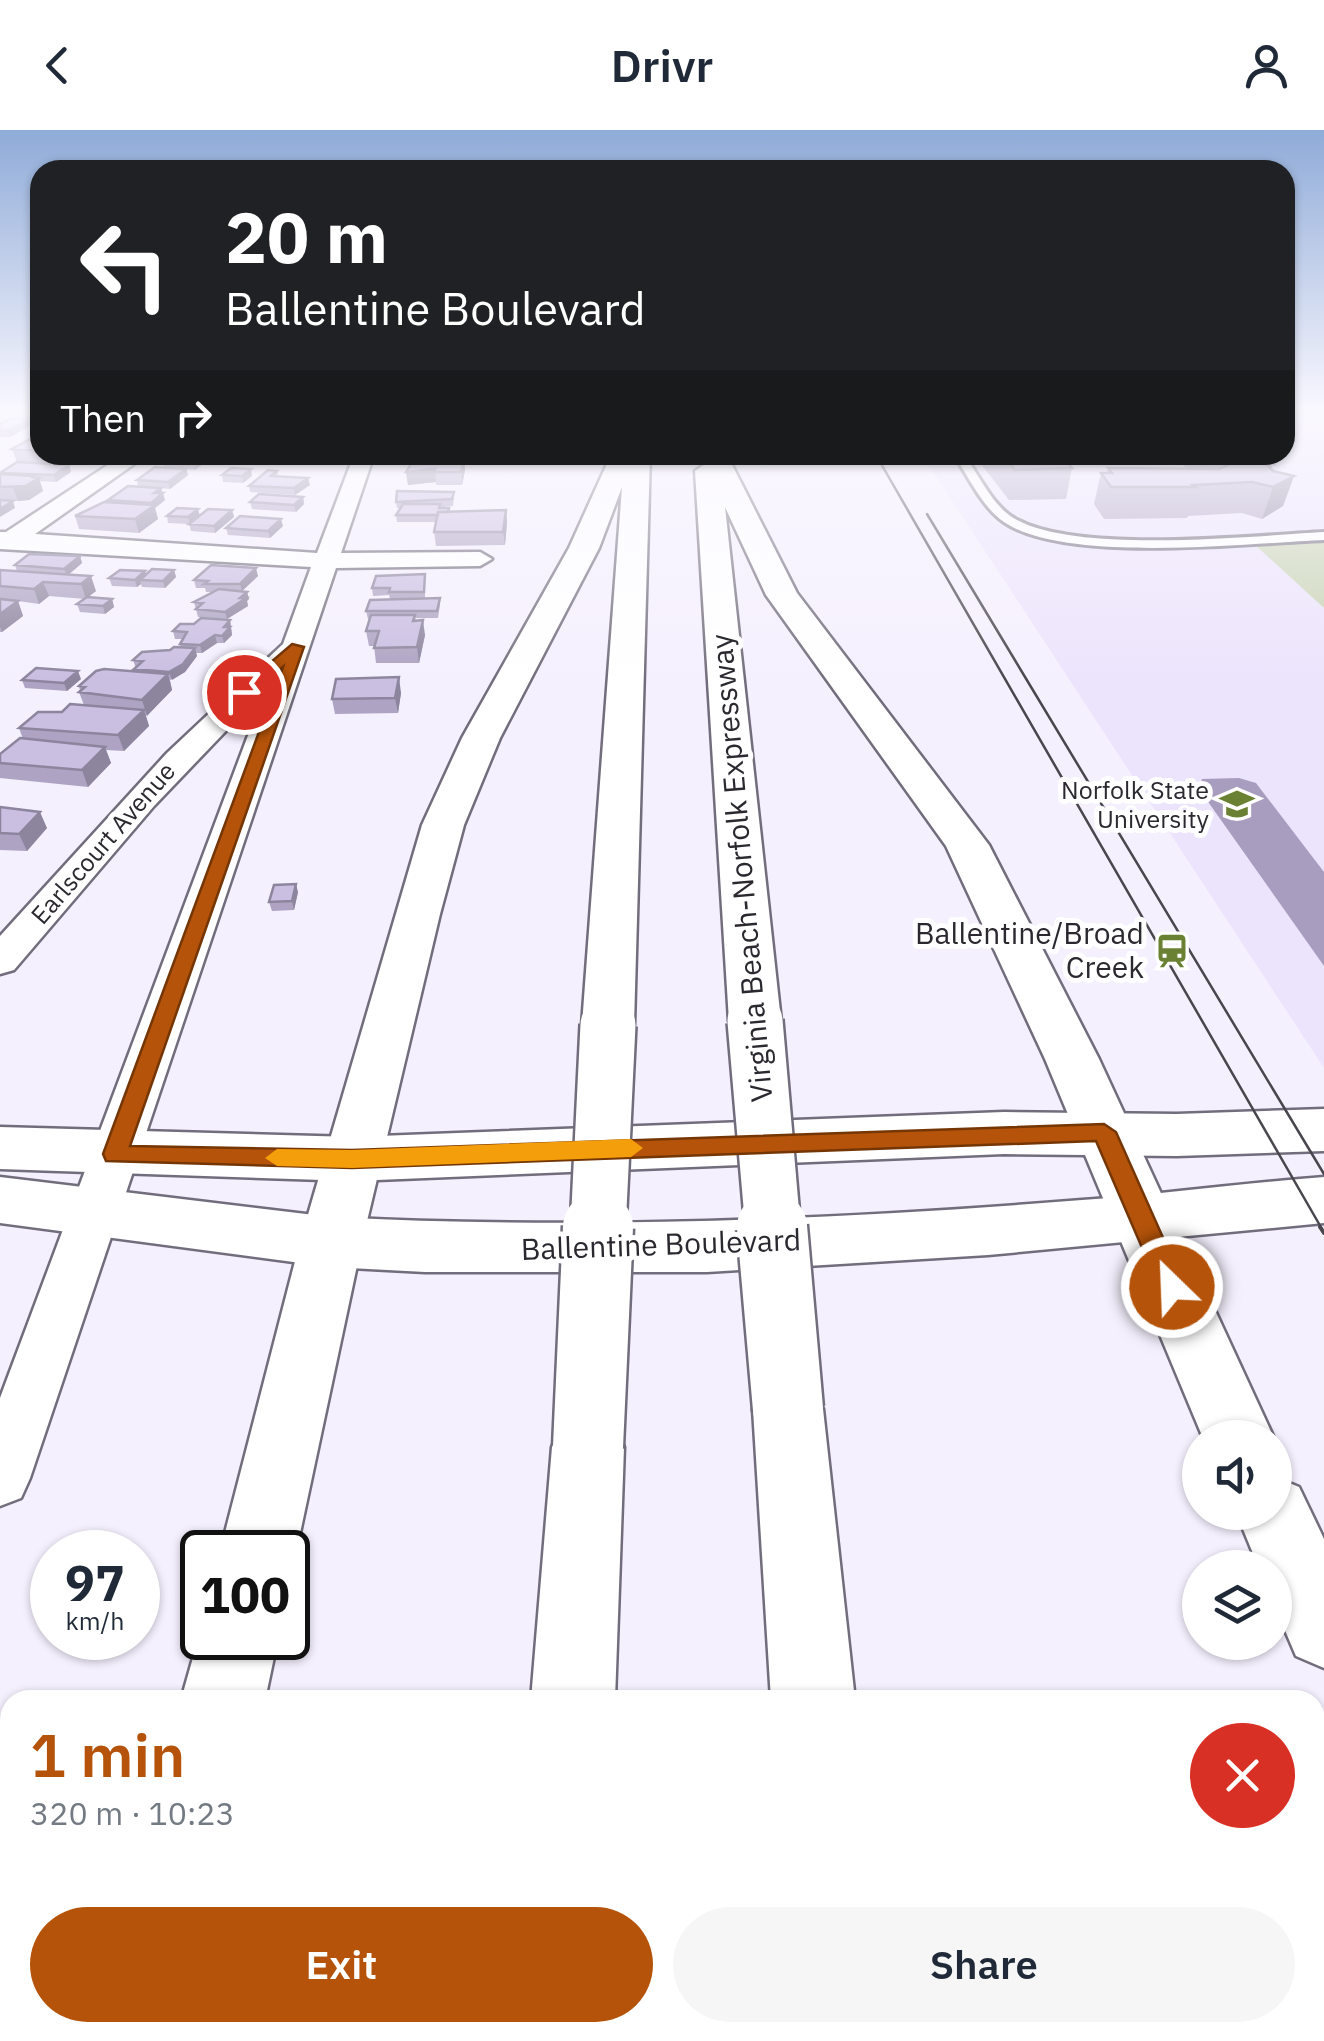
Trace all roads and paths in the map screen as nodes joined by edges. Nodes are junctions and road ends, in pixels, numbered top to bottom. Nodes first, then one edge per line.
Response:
1 (65, 502) edge
2 (348, 502) edge
3 (601, 502) edge
4 (634, 502) edge
5 (714, 502) edge
6 (734, 502) edge
7 (995, 502) edge
8 (1324, 536) edge
9 (4, 542) edge
10 (480, 560) dead end
11 (328, 561) junction
12 (297, 647) junction
13 (0, 961) edge
14 (1324, 1130) edge
15 (1104, 1132) junction
16 (0, 1148) edge
17 (115, 1154) junction
18 (352, 1159) junction
19 (0, 1200) edge
20 (1324, 1200) edge
21 (94, 1213) junction
22 (1142, 1220) junction
23 (331, 1242) junction
24 (1231, 1420) edge
25 (0, 1478) edge
26 (263, 1530) edge
27 (1281, 1530) edge
28 (1324, 1628) edge
29 (233, 1660) edge
30 (225, 1690) edge
31 (574, 1690) edge
32 (812, 1690) edge

1 - 9 street
2 - 11 street
3 - 18 main road
4 - 31 main road, bridge
5 - 32 main road, Virginia Beach-Norfolk Expressway, bridge
6 - 15 main road
7 - 8 lane
9 - 11 street
10 - 11 street
11 - 12 street
12 - 13 street, Earlscourt Avenue
12 - 17 street
14 - 15 main road
15 - 18 main road
15 - 22 main road
16 - 17 main road
17 - 18 main road
17 - 21 street
18 - 23 main road
19 - 21 main road, Ballentine Boulevard
20 - 22 main road, Ballentine Boulevard
21 - 23 main road, Ballentine Boulevard
21 - 25 street
22 - 23 main road, Ballentine Boulevard
22 - 24 main road
23 - 26 main road
27 - 28 main road
29 - 30 main road

